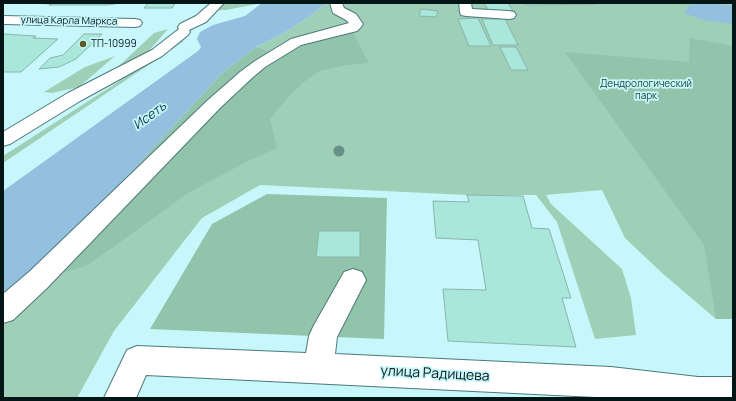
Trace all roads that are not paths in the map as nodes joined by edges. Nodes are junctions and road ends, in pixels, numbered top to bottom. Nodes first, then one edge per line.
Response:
1 (218, 3) edge
2 (336, 3) edge
3 (465, 3) edge
4 (119, 10) dead end
5 (3, 11) edge
6 (509, 15) dead end
7 (3, 20) edge
8 (135, 23) dead end
9 (3, 140) edge
10 (353, 280) dead end
11 (3, 311) edge
12 (319, 368) junction
13 (733, 393) edge
14 (692, 395) edge
15 (120, 398) edge

1 - 9 street
2 - 11 street
3 - 6 street
4 - 5 street
7 - 8 street, улица Карла Маркса
10 - 12 street
12 - 14 street, улица Радищева
12 - 15 street, улица Радищева
13 - 14 street, улица Радищева

